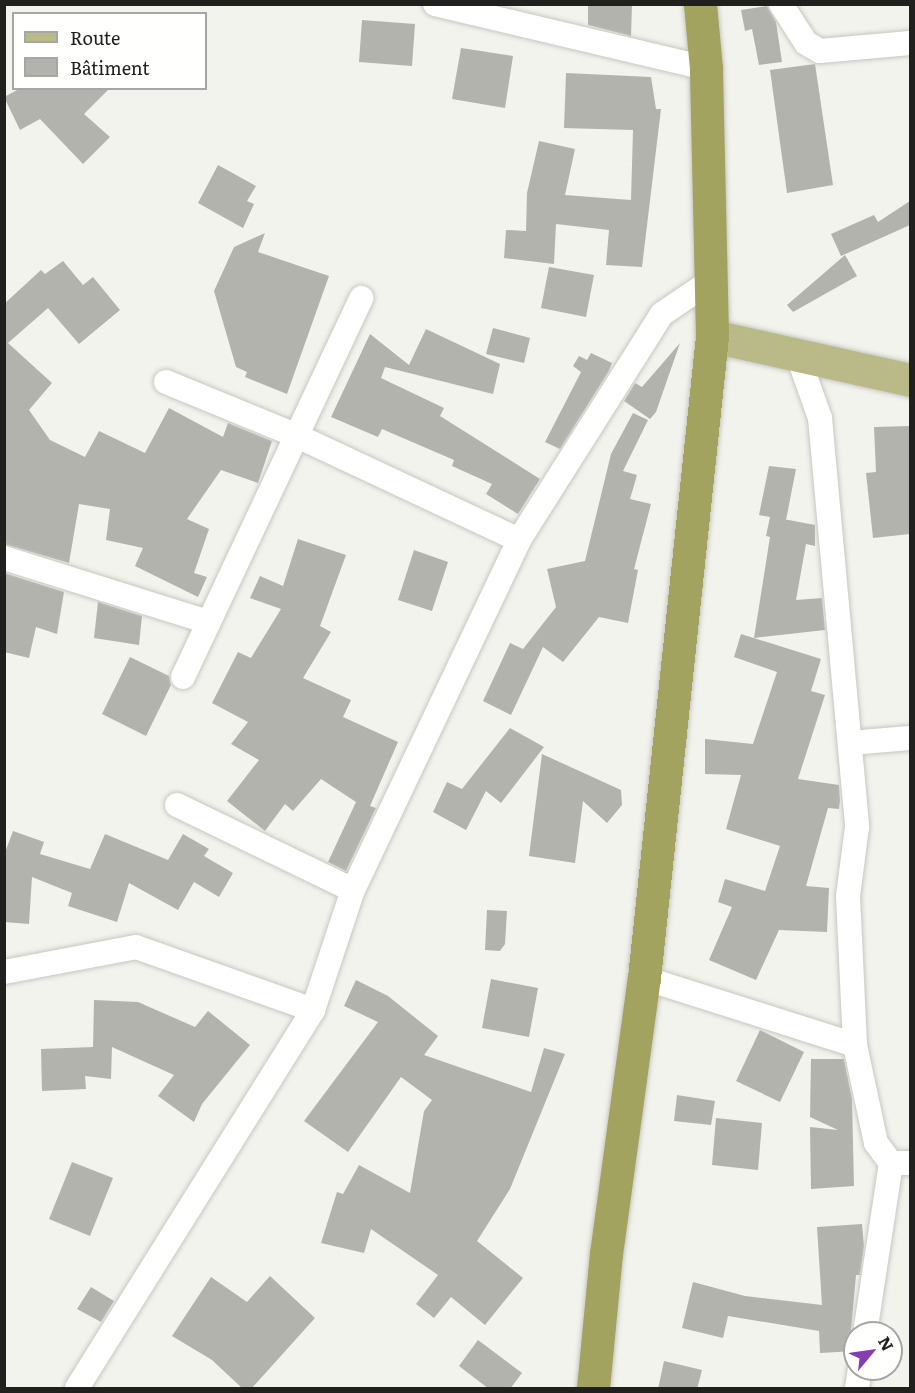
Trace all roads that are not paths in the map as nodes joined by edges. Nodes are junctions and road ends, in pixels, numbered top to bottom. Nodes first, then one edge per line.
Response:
1 (435, 4) edge
2 (700, 4) edge
3 (781, 4) edge
4 (910, 43) edge
5 (706, 68) junction
6 (712, 280) junction
7 (361, 298) dead end
8 (712, 336) junction
9 (798, 356) junction
10 (910, 380) edge
11 (166, 382) dead end
12 (295, 435) junction
13 (519, 540) junction
14 (4, 558) edge
15 (208, 622) junction
16 (183, 676) dead end
17 (910, 738) edge
18 (850, 743) junction
19 (177, 805) dead end
20 (353, 890) junction
21 (4, 972) edge
22 (645, 978) junction
23 (313, 1010) junction
24 (855, 1045) junction
25 (901, 1163) edge
26 (868, 1321) edge
27 (77, 1389) edge
28 (593, 1389) edge

1 - 5 street
2 - 5 highway
3 - 4 street
5 - 6 highway
6 - 8 highway
6 - 13 street
7 - 12 street
8 - 9 main road
8 - 22 highway
9 - 10 main road
9 - 18 street
11 - 12 street
12 - 13 street
12 - 15 street
13 - 20 street
14 - 15 street
15 - 16 street
17 - 18 street
18 - 24 street
19 - 20 street
20 - 23 street
21 - 23 street
22 - 24 street
22 - 28 highway
23 - 27 street
24 - 25 street
25 - 26 street

